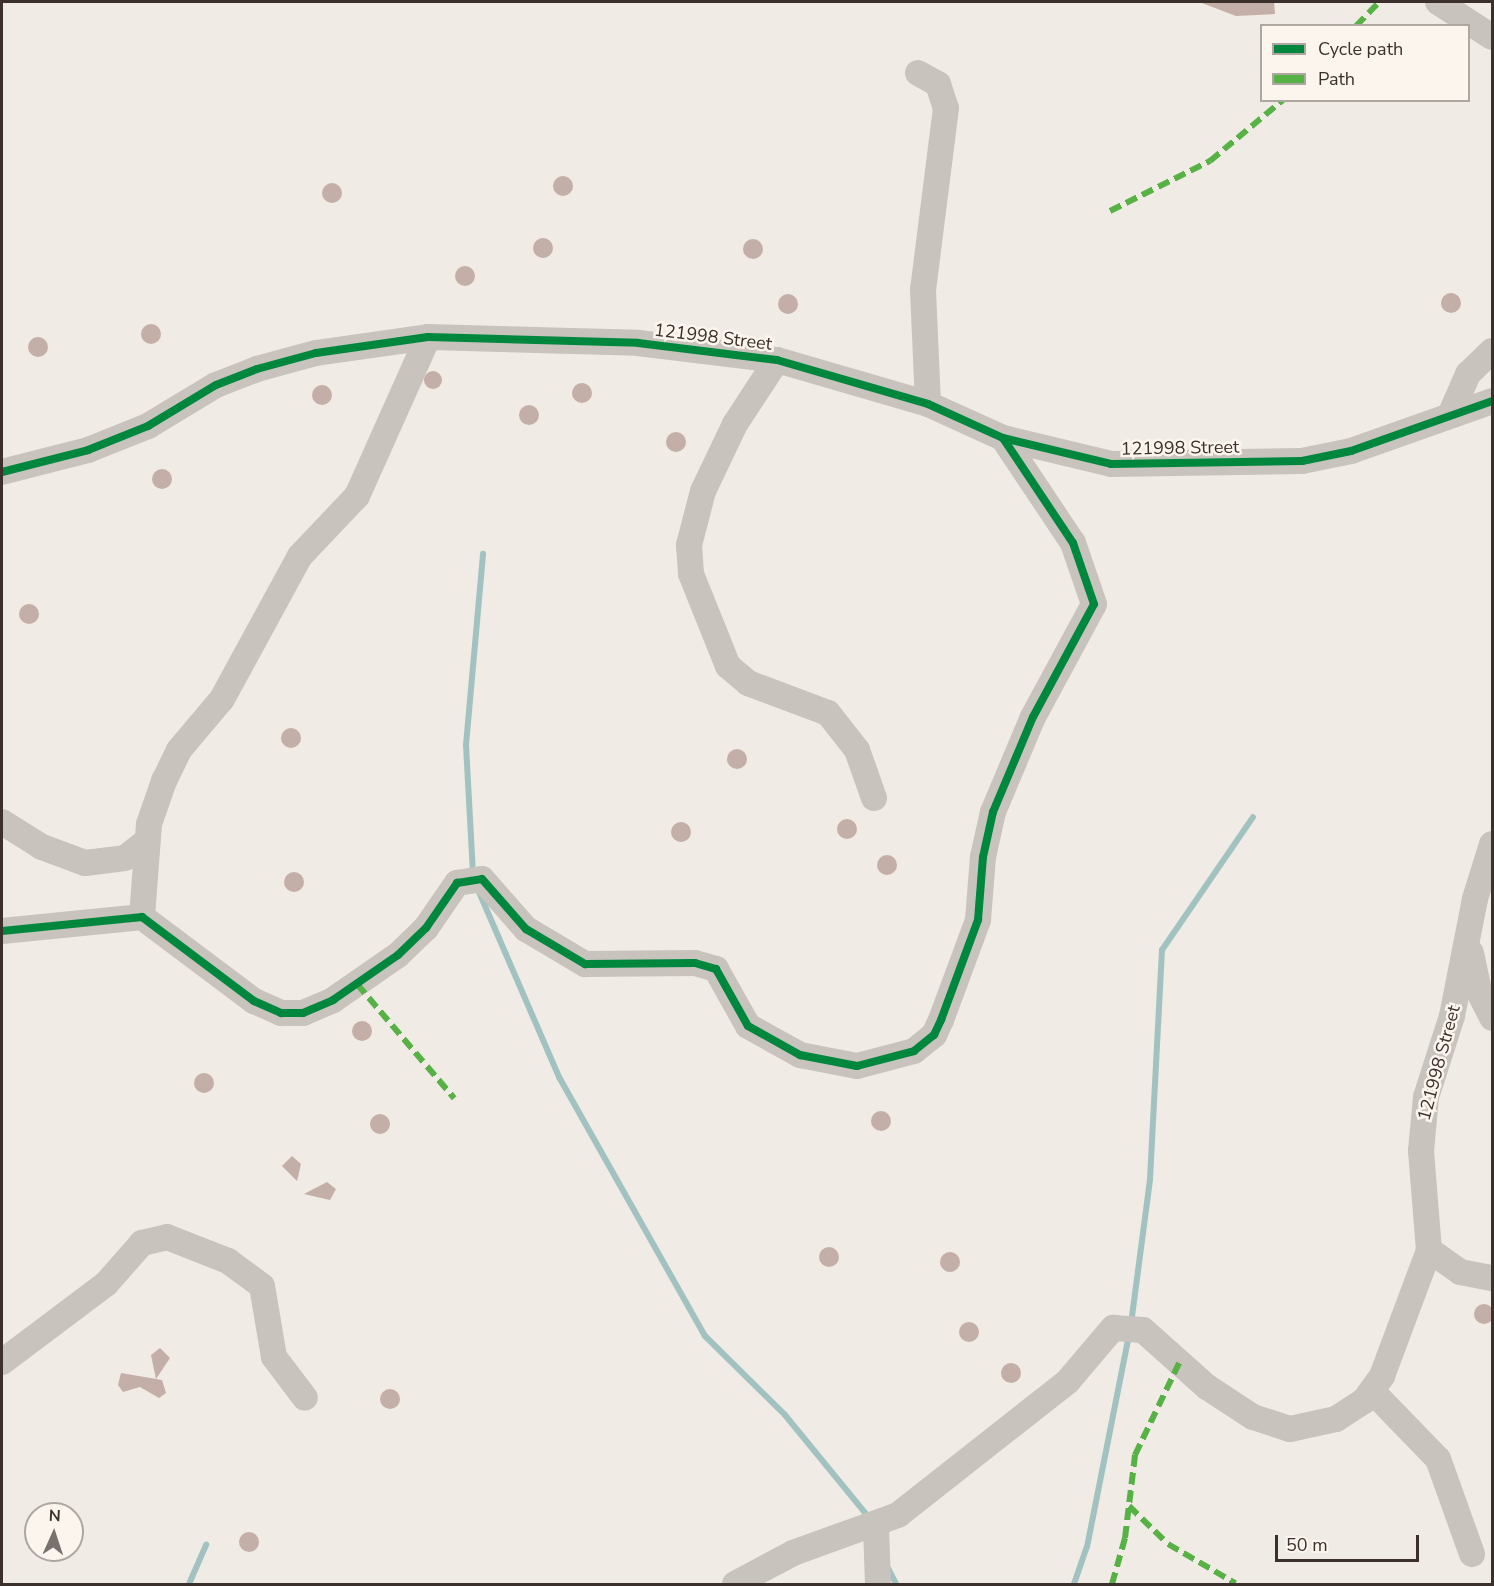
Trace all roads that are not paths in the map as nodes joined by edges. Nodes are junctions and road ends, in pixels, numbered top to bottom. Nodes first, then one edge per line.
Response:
1 (1438, 2) edge
2 (1492, 37) edge
3 (918, 73) dead end
4 (428, 337) junction
5 (1492, 351) edge
6 (777, 360) junction
7 (1492, 401) edge
8 (928, 404) junction
9 (1451, 413) junction
10 (1003, 438) junction
11 (2, 472) edge
12 (874, 798) dead end
13 (2, 822) edge
14 (147, 841) junction
15 (1492, 844) edge
16 (142, 916) junction
17 (2, 931) edge
18 (1469, 943) junction
19 (1492, 1018) edge
20 (1429, 1250) junction
21 (1492, 1278) edge
22 (2, 1362) edge
23 (1373, 1392) junction
24 (305, 1398) dead end
25 (876, 1527) junction
26 (1472, 1554) dead end
27 (735, 1584) edge
28 (878, 1584) edge

1 - 2 street
3 - 8 street
4 - 6 street, 121998 Street
4 - 11 street, 121998 Street
4 - 14 street
5 - 9 street
6 - 8 street, 121998 Street
6 - 12 street
7 - 9 street, 121998 Street
8 - 10 street, 121998 Street
9 - 10 street, 121998 Street
10 - 16 street
13 - 14 street
14 - 16 street
15 - 18 street, 121998 Street
16 - 17 street
18 - 19 street
18 - 20 street, 121998 Street
20 - 21 street
20 - 23 street
22 - 24 street
23 - 25 street
23 - 26 street
25 - 27 street
25 - 28 street

